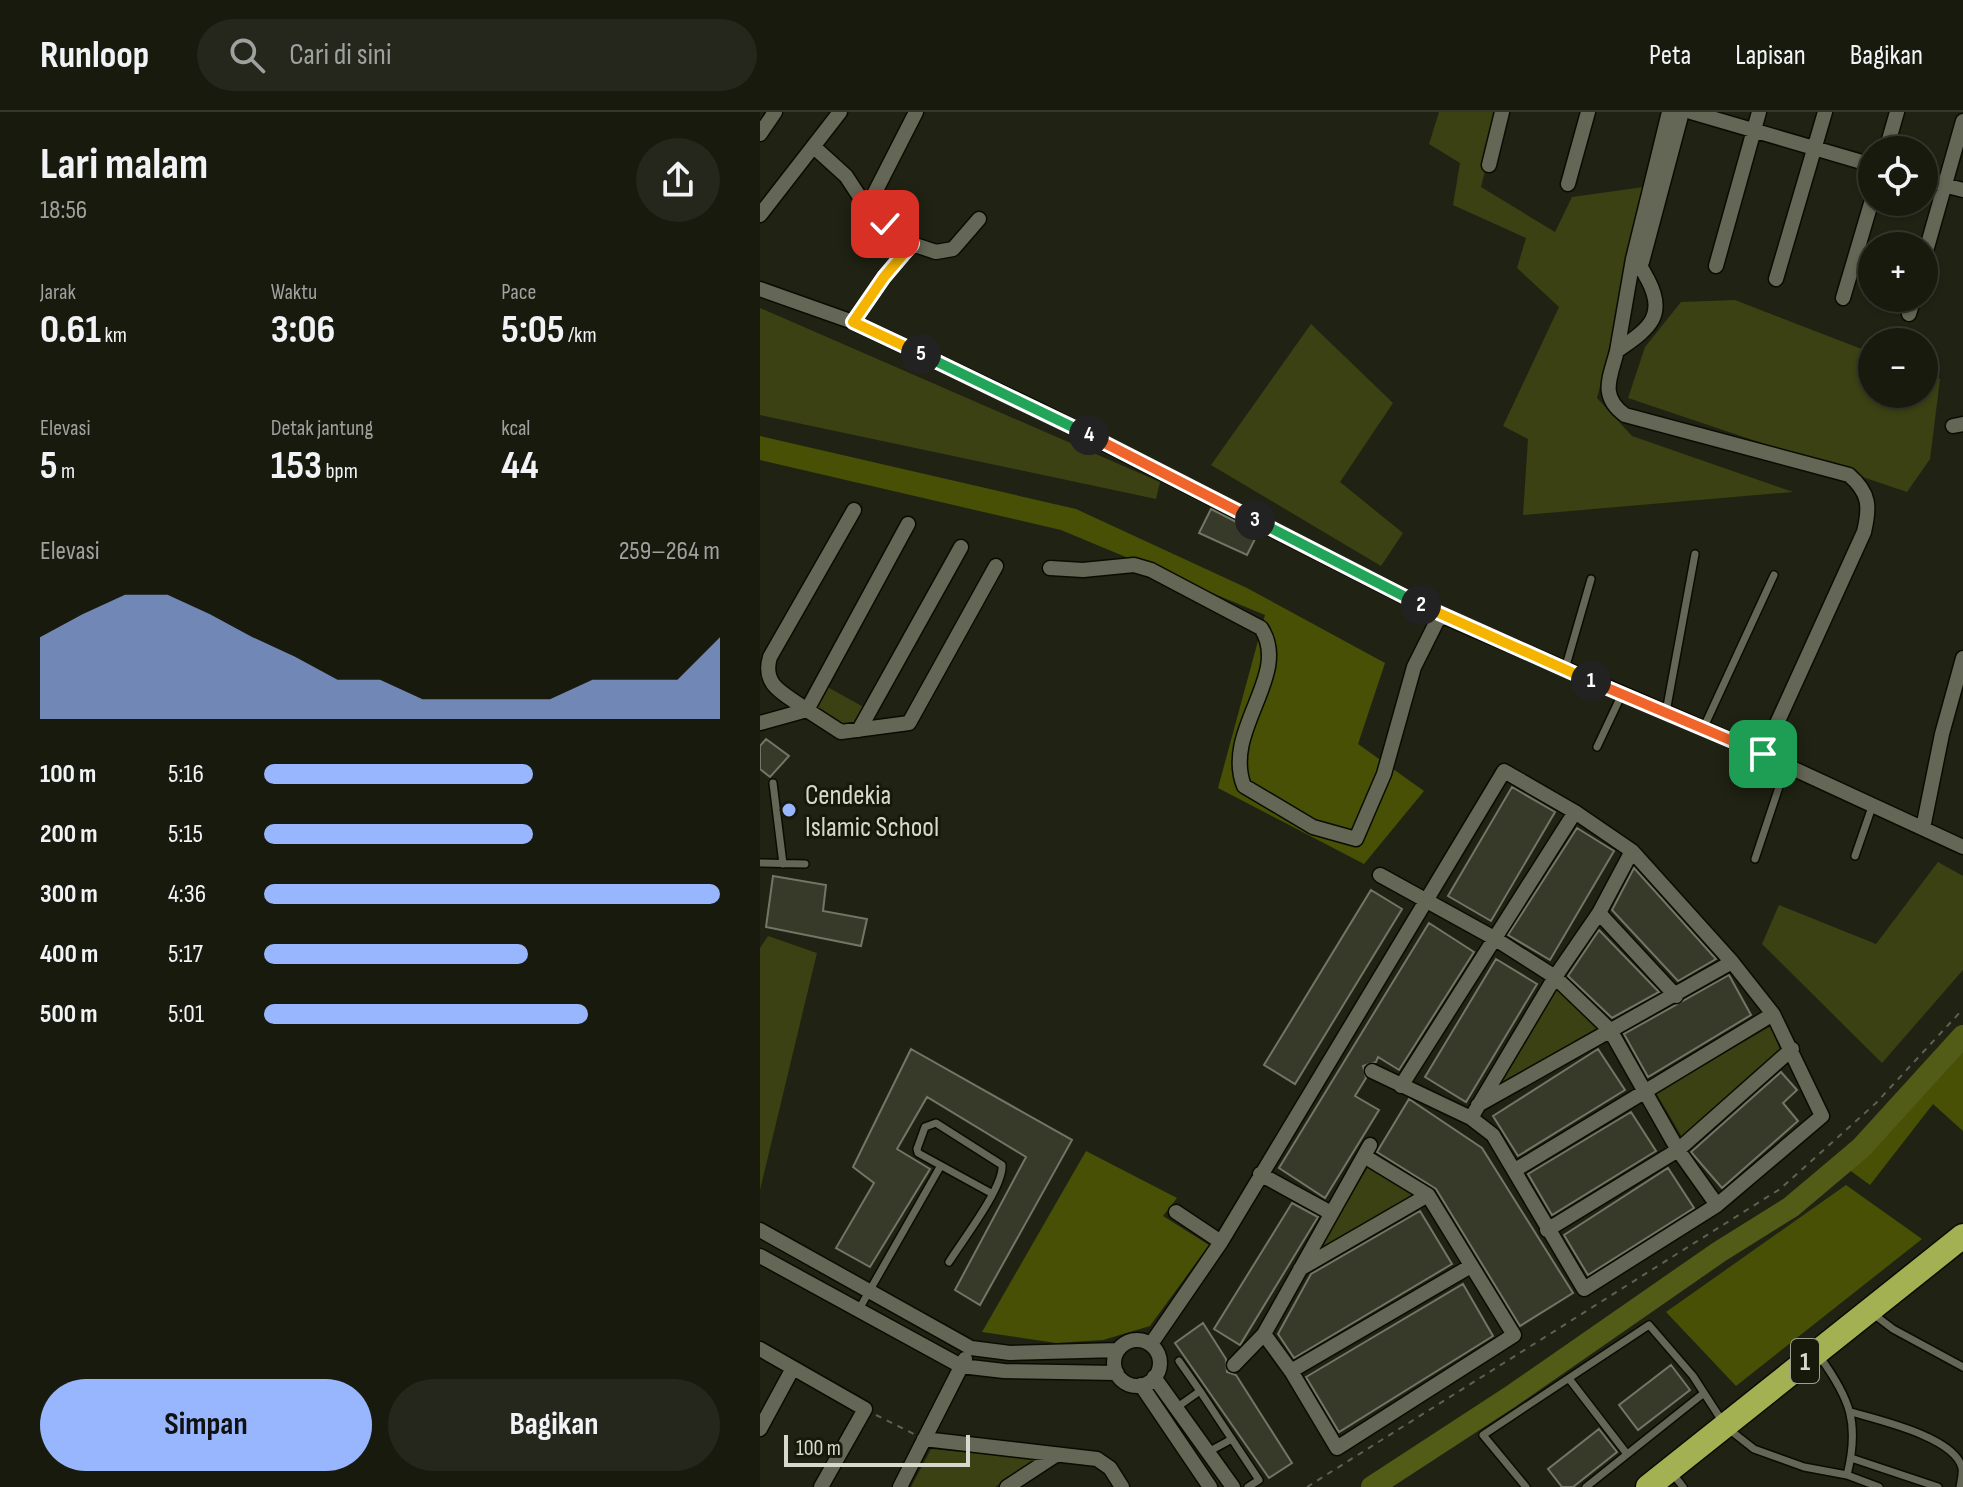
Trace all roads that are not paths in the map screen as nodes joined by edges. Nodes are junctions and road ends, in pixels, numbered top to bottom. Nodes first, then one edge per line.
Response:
1 (775, 112) edge
2 (840, 112) edge
3 (916, 112) edge
4 (1502, 112) edge
5 (1588, 112) edge
6 (1669, 112) edge
7 (1682, 112) edge
8 (1691, 112) edge
9 (1759, 112) edge
10 (1825, 112) edge
11 (1897, 112) edge
12 (1963, 121) edge
13 (1753, 128) junction
14 (760, 134) edge
15 (1890, 136) edge
16 (814, 147) junction
17 (1814, 148) junction
18 (1858, 161) edge
19 (1489, 165) dead end
20 (1568, 184) dead end
21 (1938, 184) edge
22 (1943, 185) junction
23 (1963, 190) edge
24 (867, 208) junction
25 (760, 215) edge
26 (1867, 216) edge
27 (979, 219) dead end
28 (1931, 232) edge
29 (912, 244) junction
30 (1637, 263) junction
31 (1716, 266) dead end
32 (1776, 279) dead end
33 (760, 289) edge
34 (1843, 298) dead end
35 (853, 322) junction
36 (1617, 351) junction
37 (854, 510) dead end
38 (908, 524) dead end
39 (961, 547) dead end
40 (1695, 554) dead end
41 (996, 566) dead end
42 (1050, 568) dead end
43 (1774, 575) dead end
44 (1591, 579) dead end
45 (1440, 615) junction
46 (1963, 658) edge
47 (1565, 669) junction
48 (1622, 694) junction
49 (807, 710) junction
50 (1666, 712) junction
51 (760, 723) edge
52 (1703, 729) junction
53 (859, 730) junction
54 (1597, 747) dead end
55 (1763, 754) junction
56 (1786, 766) junction
57 (773, 783) dead end
58 (1872, 807) junction
59 (1575, 812) junction
60 (1923, 828) junction
61 (1963, 847) edge
62 (1632, 851) junction
63 (1855, 856) dead end
64 (1755, 859) dead end
65 (760, 863) edge
66 (783, 864) junction
67 (805, 864) dead end
68 (1380, 875) dead end
69 (1424, 902) junction
70 (1599, 913) junction
71 (1494, 938) junction
72 (1732, 962) junction
73 (1555, 977) junction
74 (1676, 996) junction
75 (1773, 1014) junction
76 (1610, 1030) junction
77 (1792, 1049) junction
78 (1372, 1071) dead end
79 (1401, 1086) junction
80 (1644, 1091) junction
81 (1474, 1112) junction
82 (1678, 1150) junction
83 (940, 1167) junction
84 (1515, 1170) junction
85 (1260, 1174) junction
86 (991, 1193) junction
87 (1428, 1195) junction
88 (1717, 1205) junction
89 (1176, 1212) dead end
90 (1331, 1213) junction
91 (760, 1230) edge
92 (1547, 1230) junction
93 (1963, 1238) edge
94 (1221, 1242) junction
95 (760, 1256) edge
96 (949, 1262) dead end
97 (1471, 1266) junction
98 (1300, 1269) junction
99 (870, 1290) junction
100 (1868, 1310) junction
101 (858, 1311) junction
102 (1264, 1334) junction
103 (1151, 1344) junction
104 (971, 1348) junction
105 (760, 1349) edge
106 (1118, 1350) junction
107 (1816, 1352) junction
108 (1179, 1361) dead end
109 (1234, 1365) dead end
110 (961, 1366) junction
111 (1963, 1367) edge
112 (793, 1368) junction
113 (1291, 1371) junction
114 (1117, 1373) junction
115 (1154, 1377) junction
116 (1570, 1380) junction
117 (1141, 1385) junction
118 (1200, 1391) junction
119 (1704, 1393) junction
120 (1176, 1408) junction
121 (1851, 1412) junction
122 (1726, 1427) junction
123 (760, 1429) edge
124 (924, 1439) junction
125 (1232, 1439) junction
126 (1208, 1452) junction
127 (1627, 1454) junction
128 (1056, 1455) junction
129 (1851, 1458) junction
130 (1847, 1475) junction
131 (1676, 1478) edge
132 (821, 1487) edge
133 (900, 1487) edge
134 (1007, 1487) edge
135 (1122, 1487) edge
136 (1210, 1487) edge
137 (1233, 1487) edge
138 (1248, 1487) edge
139 (1526, 1487) edge
140 (1586, 1487) edge
141 (1648, 1487) edge
142 (1879, 1487) edge
143 (1938, 1487) edge
144 (1960, 1487) edge

1 - 14 street
2 - 16 street
3 - 24 street
4 - 19 street
5 - 20 street
6 - 30 street
7 - 30 street
8 - 13 street
9 - 13 street
10 - 17 street
11 - 15 street
12 - 22 street
13 - 17 street
13 - 31 street
16 - 24 street
16 - 25 street
17 - 18 street
17 - 32 street
21 - 22 street
22 - 23 street
22 - 28 street
24 - 29 street
26 - 34 street
27 - 29 street
29 - 35 street
30 - 36 street
30 - 36 street
33 - 35 street
35 - 45 street
36 - 55 street
37 - 49 street
38 - 49 street
39 - 53 street
40 - 50 lane
41 - 53 street
42 - 45 street
43 - 52 lane
44 - 47 lane
45 - 47 street
46 - 60 street
47 - 48 street
48 - 50 street
48 - 54 lane
49 - 51 street
49 - 53 street
50 - 52 street
52 - 55 street
55 - 56 street
56 - 58 street
56 - 64 lane
57 - 66 lane
58 - 60 street
58 - 63 lane
59 - 62 street
59 - 69 street
59 - 71 street
60 - 61 street
62 - 70 street
62 - 72 street
65 - 66 lane
66 - 67 lane
68 - 69 street
69 - 71 street
69 - 85 street
70 - 73 street
70 - 74 street
71 - 73 street
71 - 79 street
72 - 74 street
72 - 75 street
73 - 76 street
73 - 81 street
74 - 76 street
75 - 77 street
75 - 80 street
76 - 80 street
76 - 81 street
77 - 82 street
77 - 88 street
78 - 79 street
79 - 81 street
80 - 82 street
80 - 84 street
81 - 84 street
82 - 88 street
82 - 92 street
83 - 86 lane
83 - 86 lane
83 - 99 lane
84 - 92 street
85 - 90 street
85 - 94 street
86 - 96 lane
87 - 90 street
87 - 97 street
87 - 98 street
88 - 92 street
89 - 94 street
90 - 98 street
91 - 99 street
93 - 100 highway, 1
94 - 103 street
95 - 101 street
97 - 113 street
97 - 113 street
98 - 102 street
99 - 101 lane
99 - 104 street
100 - 107 highway, 1
100 - 111 lane
101 - 110 street
102 - 109 street
102 - 113 street
103 - 106 street
103 - 115 street
104 - 106 street
104 - 110 street
105 - 112 street
106 - 114 street
107 - 121 lane
107 - 122 highway, 1
108 - 118 lane
110 - 114 street
110 - 124 street
112 - 123 street
112 - 132 street
114 - 117 street
115 - 117 street
115 - 120 street
116 - 119 lane
116 - 127 lane
116 - 139 lane
117 - 136 street
118 - 120 lane
118 - 125 lane
119 - 122 lane
119 - 127 lane
120 - 126 street
121 - 129 lane
121 - 144 lane
122 - 130 lane
122 - 131 highway, 1
124 - 128 street
124 - 133 street
125 - 126 lane
125 - 138 lane
126 - 137 street
127 - 140 lane
128 - 134 street
128 - 135 street
129 - 130 lane
129 - 143 lane
130 - 142 lane
131 - 141 highway, 1

